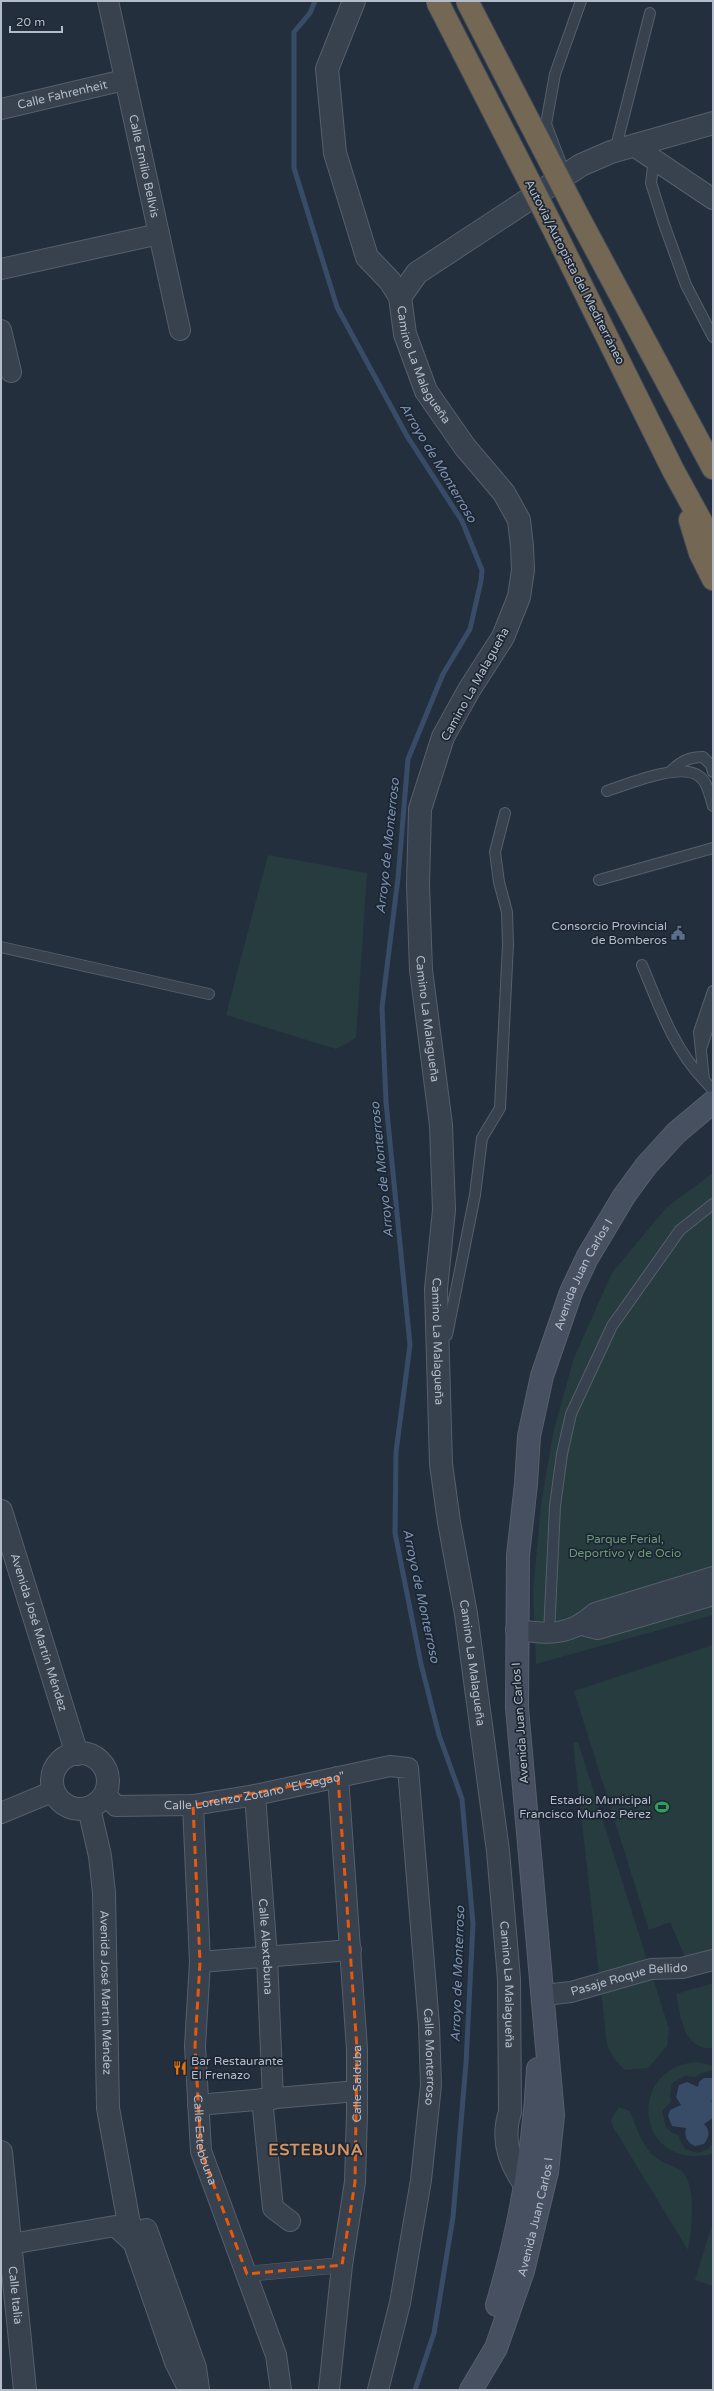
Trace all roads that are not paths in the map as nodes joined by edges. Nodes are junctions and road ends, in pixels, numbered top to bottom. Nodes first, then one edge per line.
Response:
1 (108, 1) edge
2 (354, 1) edge
3 (437, 1) edge
4 (467, 1) edge
5 (581, 1) edge
6 (650, 13) dead end
7 (124, 80) junction
8 (1, 109) edge
9 (713, 123) edge
10 (627, 148) junction
11 (654, 159) junction
12 (566, 175) junction
13 (713, 199) edge
14 (159, 234) junction
15 (1, 269) edge
16 (400, 297) junction
17 (1, 330) edge
18 (180, 330) dead end
19 (713, 337) edge
20 (11, 372) dead end
21 (713, 468) edge
22 (673, 470) junction
23 (713, 543) edge
24 (713, 579) edge
25 (670, 772) junction
26 (713, 772) edge
27 (607, 791) dead end
28 (713, 806) edge
29 (505, 814) dead end
30 (713, 848) edge
31 (599, 880) dead end
32 (1, 947) edge
33 (642, 965) dead end
34 (713, 991) edge
35 (209, 994) dead end
36 (713, 1012) edge
37 (702, 1046) junction
38 (704, 1080) junction
39 (713, 1090) edge
40 (713, 1102) edge
41 (713, 1118) edge
42 (713, 1204) edge
43 (437, 1340) junction
44 (526, 1484) junction
45 (1, 1511) edge
46 (713, 1577) edge
47 (713, 1595) edge
48 (582, 1625) junction
49 (516, 1630) junction
50 (550, 1634) junction
51 (77, 1754) junction
52 (408, 1768) joint
53 (338, 1777) junction
54 (54, 1791) junction
55 (255, 1795) junction
56 (97, 1801) junction
57 (193, 1805) junction
58 (1, 1813) edge
59 (351, 1950) junction
60 (267, 1957) junction
61 (713, 1960) edge
62 (200, 1962) junction
63 (544, 1995) junction
64 (545, 2033) junction
65 (357, 2091) junction
66 (267, 2099) junction
67 (198, 2105) junction
68 (510, 2112) junction
69 (532, 2136) junction
70 (1, 2152) edge
71 (120, 2177) junction
72 (527, 2187) junction
73 (290, 2221) dead end
74 (534, 2233) junction
75 (7, 2236) edge
76 (135, 2244) junction
77 (342, 2265) junction
78 (247, 2274) junction
79 (172, 2301) junction
80 (25, 2390) edge
81 (190, 2390) edge
82 (198, 2390) edge
83 (281, 2390) edge
84 (329, 2390) edge
85 (378, 2390) edge
86 (456, 2390) edge
87 (471, 2390) edge

1 - 7 street, Calle Emilio Bellvis
2 - 16 street, Camino La Malagueña
3 - 22 highway, Autovía/Autopista del Mediterráneo, bridge
4 - 21 highway, bridge
5 - 12 lane
6 - 10 lane
7 - 8 street, Calle Fahrenheit
7 - 14 street, Calle Emilio Bellvis
9 - 10 street
10 - 11 street
10 - 12 street
11 - 13 street
11 - 19 lane
12 - 16 street
14 - 15 street
14 - 18 street, Calle Emilio Bellvis
16 - 43 street, Camino La Malagueña
17 - 20 street
22 - 23 highway, Autovía/Autopista del Mediterráneo
22 - 24 highway
25 - 26 lane
25 - 27 lane
25 - 28 lane
29 - 43 lane
30 - 31 lane
32 - 35 lane
33 - 38 lane
34 - 37 lane
36 - 37 lane
37 - 38 lane
38 - 39 lane
40 - 44 main road, Avenida Juan Carlos I
41 - 44 main road, Avenida Juan Carlos I
42 - 50 lane
43 - 68 street, Camino La Malagueña
44 - 49 main road, Avenida Juan Carlos I
45 - 51 street, Avenida José Martín Méndez
46 - 48 street
47 - 48 street
48 - 50 street
49 - 50 street
49 - 63 main road, Avenida Juan Carlos I
51 - 54 street
51 - 56 street
52 - 53 street, Calle Lorenzo Zotano "El Segao"
52 - 85 street, Calle Monterroso
53 - 55 street, Calle Lorenzo Zotano "El Segao"
53 - 59 street, Calle Salduba
54 - 56 street
54 - 58 street
55 - 57 street, Calle Lorenzo Zotano "El Segao"
55 - 60 street, Calle Alextebuna
56 - 57 street, Calle Lorenzo Zotano "El Segao"
56 - 71 street, Avenida José Martín Méndez
57 - 62 street, Calle Estebbuna
59 - 60 street
59 - 65 street, Calle Salduba
60 - 62 street
60 - 66 street, Calle Alextebuna
61 - 63 street, Pasaje Roque Bellido
62 - 67 street, Calle Estebbuna
63 - 64 main road, Avenida Juan Carlos I
64 - 69 main road, Avenida Juan Carlos I
64 - 74 main road, Avenida Juan Carlos I
65 - 66 street
65 - 77 street, Calle Salduba
66 - 67 street
66 - 73 street, Calle Alextebuna
67 - 78 street, Calle Estebbuna
68 - 69 street
68 - 72 street, Camino La Malagueña
69 - 72 main road, Avenida Juan Carlos I
69 - 74 street
70 - 75 street, Calle Italia
71 - 76 street, Avenida José Martín Méndez
71 - 79 street, Avenida José Martín Méndez
72 - 86 main road, Avenida Juan Carlos I
74 - 87 main road, Avenida Juan Carlos I
75 - 76 street
75 - 80 street, Calle Italia
76 - 79 street, Avenida José Martín Méndez
76 - 81 street, Avenida José Martín Méndez
77 - 78 street
77 - 84 street, Calle Salduba
78 - 83 street, Calle Estebbuna
79 - 82 street, Avenida José Martín Méndez

